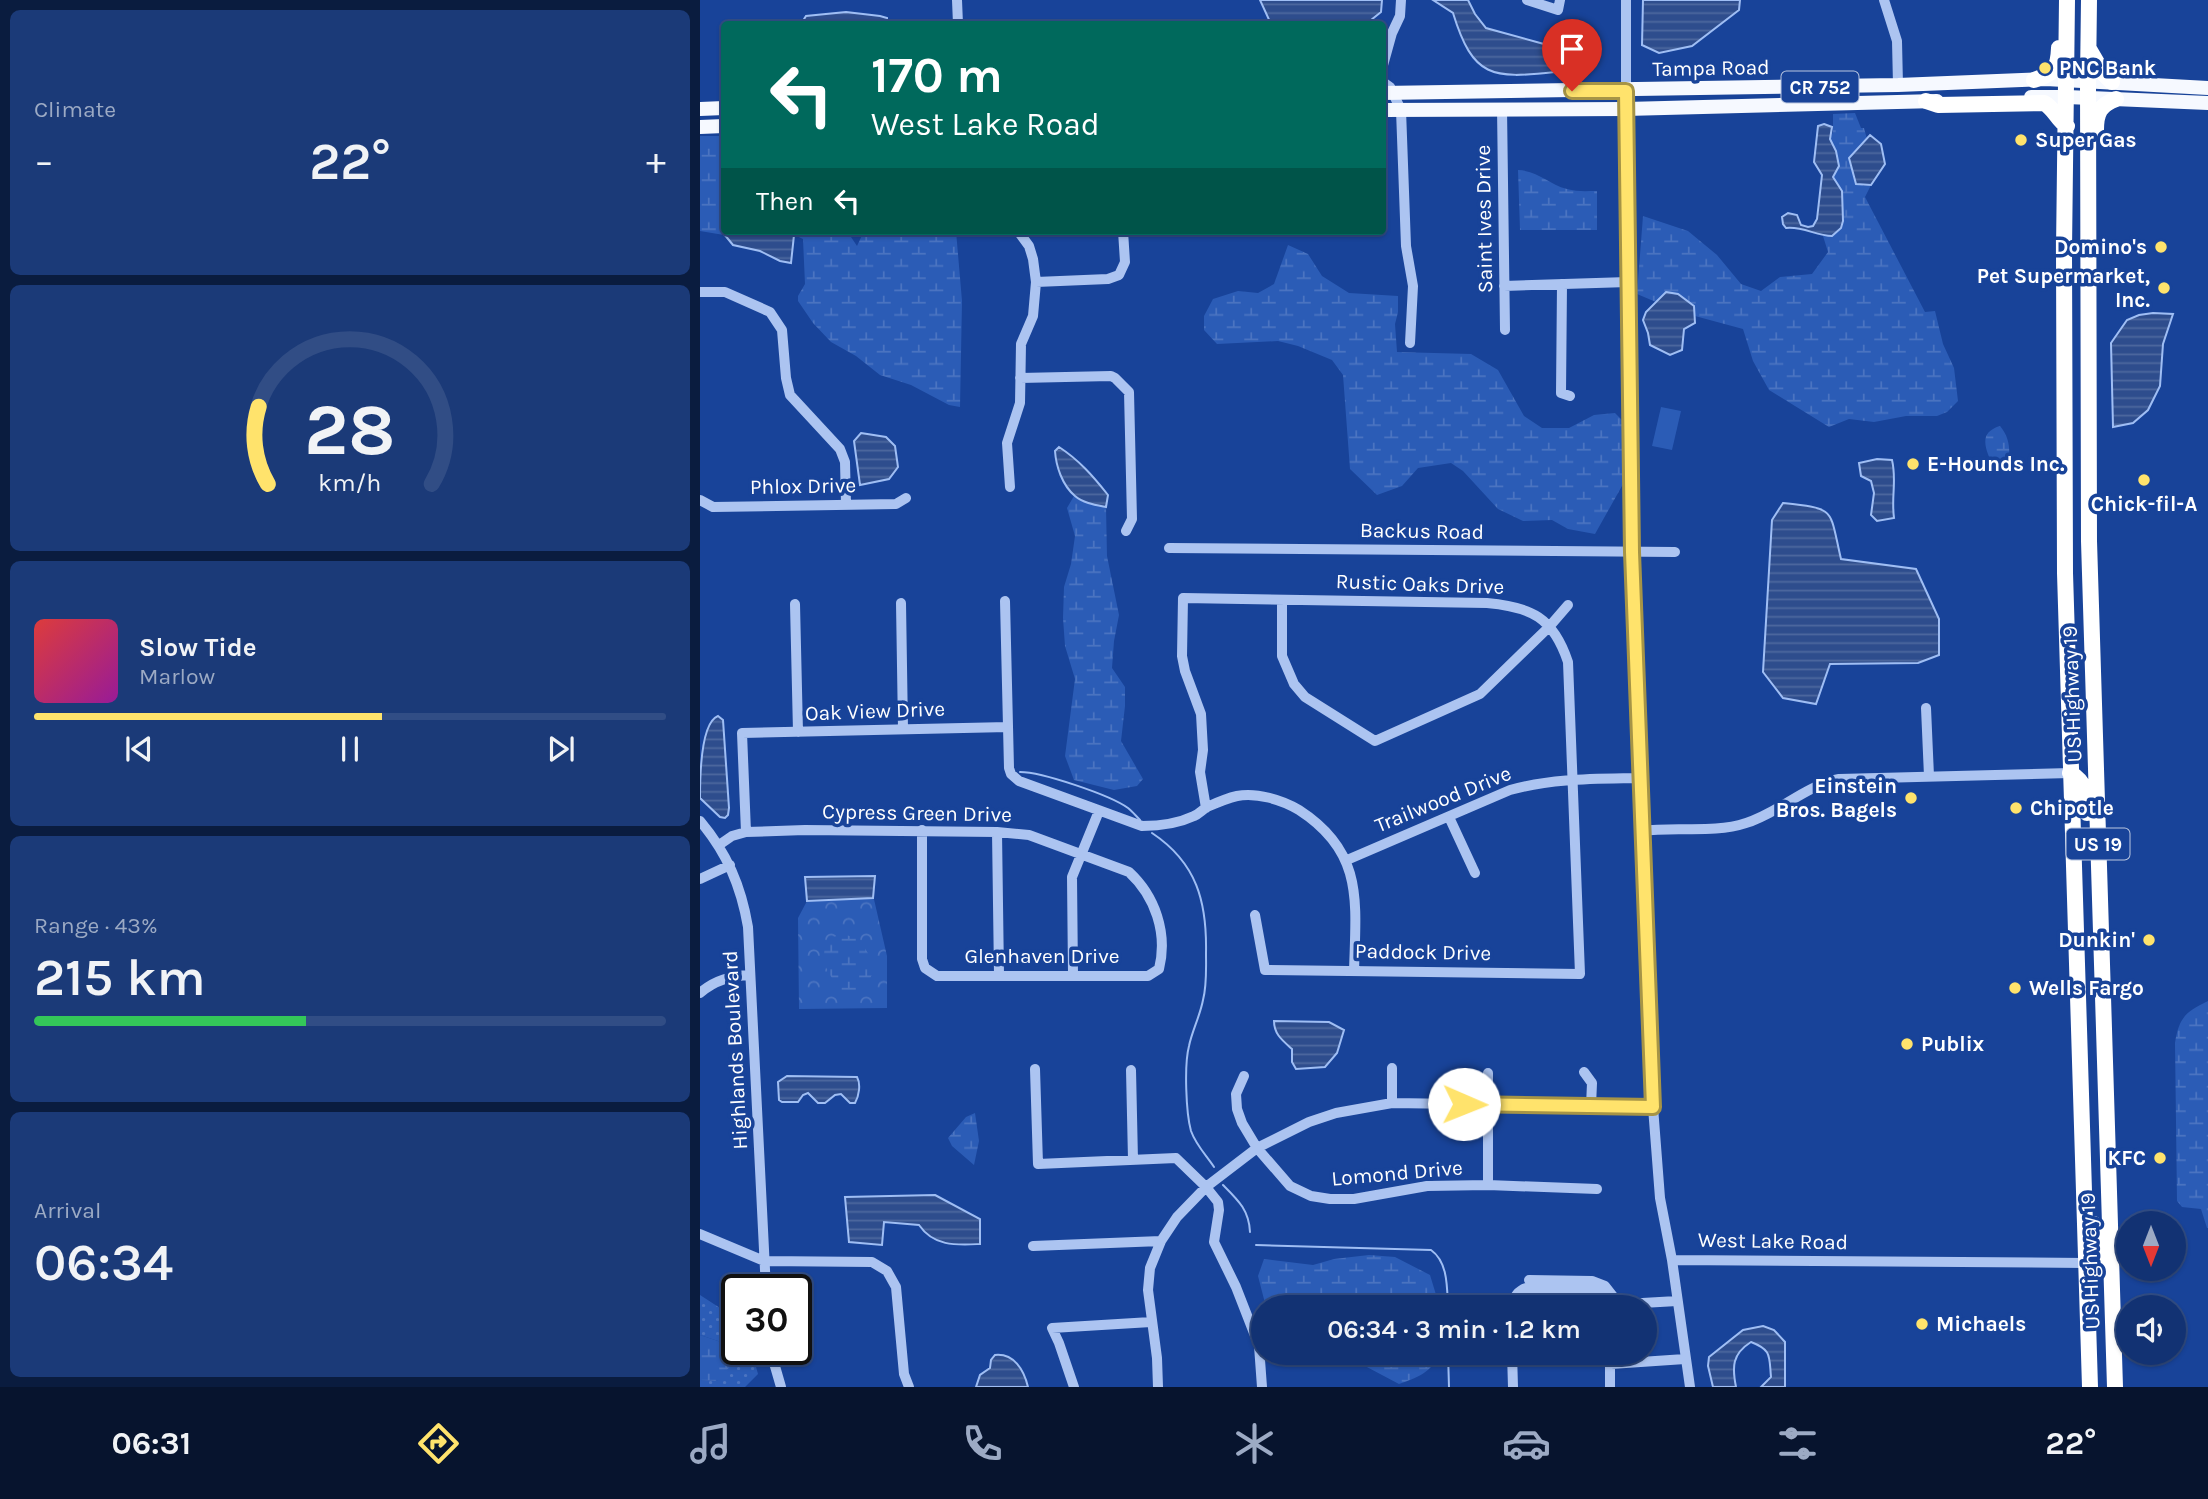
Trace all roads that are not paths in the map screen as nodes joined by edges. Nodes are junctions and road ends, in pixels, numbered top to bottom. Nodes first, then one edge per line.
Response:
1 (957, 0) edge
2 (1401, 0) edge
3 (1527, 0) edge
4 (1560, 0) edge
5 (1626, 0) edge
6 (1884, 0) edge
7 (2059, 0) edge
8 (2067, 0) edge
9 (2089, 0) edge
10 (958, 21) edge
11 (2089, 48) junction
12 (1386, 55) edge
13 (2034, 79) junction
14 (2067, 80) junction
15 (2088, 80) junction
16 (2112, 82) junction
17 (1898, 85) junction
18 (1387, 88) edge
19 (2208, 88) edge
20 (1626, 91) junction
21 (2067, 97) junction
22 (2088, 98) junction
23 (2116, 99) junction
24 (1926, 101) junction
25 (2208, 103) edge
26 (1823, 105) junction
27 (721, 108) edge
28 (1502, 108) junction
29 (700, 109) edge
30 (1626, 109) junction
31 (1386, 110) edge
32 (1401, 110) junction
33 (2067, 126) junction
34 (700, 127) edge
35 (721, 127) edge
36 (2090, 212) junction
37 (1020, 235) edge
38 (1123, 235) edge
39 (1036, 282) junction
40 (1628, 282) junction
41 (1562, 284) junction
42 (1504, 286) junction
43 (700, 292) edge
44 (1505, 330) dead end
45 (1409, 343) dead end
46 (1020, 378) junction
47 (1570, 396) dead end
48 (1010, 487) dead end
49 (906, 498) dead end
50 (700, 500) edge
51 (846, 504) junction
52 (1126, 531) dead end
53 (1169, 548) dead end
54 (1632, 552) junction
55 (1675, 552) dead end
56 (1282, 600) junction
57 (1005, 601) dead end
58 (901, 603) dead end
59 (795, 604) dead end
60 (1568, 605) dead end
61 (1549, 627) junction
62 (2070, 695) junction
63 (1926, 708) dead end
64 (1008, 727) junction
65 (903, 729) junction
66 (798, 732) junction
67 (2095, 761) junction
68 (2070, 773) junction
69 (1929, 776) junction
70 (1641, 778) junction
71 (1574, 779) junction
72 (1206, 808) junction
73 (1099, 811) junction
74 (1449, 817) junction
75 (700, 821) edge
76 (922, 830) junction
77 (1642, 831) junction
78 (746, 832) junction
79 (997, 832) junction
80 (719, 845) junction
81 (1083, 854) junction
82 (1347, 860) junction
83 (730, 865) junction
84 (1475, 873) dead end
85 (700, 879) edge
86 (2100, 912) junction
87 (1255, 915) dead end
88 (1159, 969) joint
89 (1354, 971) junction
90 (1580, 974) joint
91 (750, 975) junction
92 (999, 975) junction
93 (1073, 975) junction
94 (700, 993) edge
95 (1392, 1068) dead end
96 (1035, 1069) dead end
97 (1131, 1070) dead end
98 (1584, 1072) dead end
99 (1488, 1073) dead end
100 (1244, 1076) dead end
101 (2081, 1100) junction
102 (1392, 1103) junction
103 (1488, 1104) junction
104 (1591, 1105) junction
105 (1653, 1107) junction
106 (1257, 1148) junction
107 (1133, 1160) junction
108 (1488, 1185) junction
109 (1206, 1187) junction
110 (1597, 1189) dead end
111 (700, 1234) edge
112 (1161, 1241) junction
113 (1033, 1246) dead end
114 (1672, 1260) junction
115 (764, 1261) junction
116 (2112, 1262) junction
117 (2086, 1263) junction
118 (765, 1274) edge
119 (1529, 1280) dead end
120 (1516, 1295) edge
121 (1601, 1295) edge
122 (1677, 1301) junction
123 (1152, 1322) junction
124 (1657, 1359) edge
125 (1685, 1359) junction
126 (775, 1365) edge
127 (1512, 1365) edge
128 (1610, 1365) edge
129 (781, 1387) edge
130 (909, 1387) edge
131 (1074, 1387) edge
132 (1158, 1387) edge
133 (1262, 1387) edge
134 (1513, 1387) edge
135 (1610, 1387) edge
136 (1690, 1387) edge
137 (2090, 1387) edge
138 (2115, 1387) edge

1 - 10 street
2 - 12 street
3 - 4 street
5 - 20 street, West Lake Road
6 - 17 street
7 - 13 highway
8 - 14 highway, US Highway 19 / US 19
9 - 11 highway, US Highway 19 / US 19
11 - 15 highway, US Highway 19 / US 19
11 - 16 highway
13 - 14 main road, Tampa Road / CR 752
13 - 17 main road, Tampa Road / CR 752
14 - 15 main road, Tampa Road / CR 752
14 - 21 highway, US Highway 19 / US 19
15 - 16 main road, Tampa Road / CR 752
15 - 22 highway, US Highway 19 / US 19
16 - 19 main road, Tampa Road / CR 752
17 - 20 main road, Tampa Road / CR 752
17 - 26 main road
18 - 20 main road, Tampa Road / CR 752
18 - 32 street
20 - 30 street, West Lake Road
21 - 22 main road, Tampa Road / CR 752
21 - 24 main road, Tampa Road / CR 752
21 - 33 highway, US Highway 19 / US 19
22 - 23 main road, Tampa Road / CR 752
22 - 36 highway, US Highway 19 / US 19
23 - 25 main road, Tampa Road / CR 752
23 - 36 highway
24 - 26 main road, Tampa Road / CR 752
24 - 33 highway
26 - 30 main road, Tampa Road / CR 752
27 - 29 main road
28 - 30 main road, Tampa Road / CR 752
28 - 32 main road, Tampa Road / CR 752
28 - 42 street, Saint Ives Drive
30 - 40 street, West Lake Road
31 - 32 main road, Tampa Road / CR 752
32 - 45 street
33 - 62 highway, US Highway 19 / US 19
34 - 35 main road
36 - 67 highway, US Highway 19 / US 19
37 - 39 street
38 - 39 street
39 - 46 street
40 - 41 street
40 - 54 street, West Lake Road
41 - 42 street
41 - 47 street
42 - 44 street, Saint Ives Drive
43 - 51 street
46 - 48 street
46 - 52 street
49 - 51 street, Phlox Drive
50 - 51 street, Phlox Drive
53 - 54 street, Backus Road
54 - 55 street, Backus Road
54 - 70 street, West Lake Road
56 - 61 street, Rustic Oaks Drive
56 - 61 street
56 - 72 street, Rustic Oaks Drive
57 - 64 street
58 - 65 street
59 - 66 street
60 - 61 street
61 - 71 street, Rustic Oaks Drive
62 - 67 highway
62 - 68 highway, US Highway 19 / US 19
63 - 69 street
64 - 65 street, Oak View Drive
64 - 73 street
65 - 66 street, Oak View Drive
66 - 78 street, Oak View Drive
67 - 86 highway, US Highway 19 / US 19
68 - 69 street
68 - 86 highway
68 - 101 highway, US Highway 19 / US 19
69 - 77 street
70 - 71 street, Trailwood Drive
70 - 77 street, West Lake Road
71 - 74 street, Trailwood Drive
71 - 90 street, Rustic Oaks Drive
72 - 73 street
72 - 82 street
73 - 81 street
74 - 82 street, Trailwood Drive
74 - 84 street
75 - 80 street, Highlands Boulevard
76 - 78 street, Cypress Green Drive
76 - 79 street, Cypress Green Drive
76 - 92 street, Glenhaven Drive
77 - 105 street, West Lake Road
78 - 80 street, Cypress Green Drive
79 - 81 street, Cypress Green Drive
79 - 92 street
80 - 83 street, Highlands Boulevard
81 - 88 street, Cypress Green Drive
81 - 93 street
82 - 89 street
83 - 85 street
83 - 91 street, Highlands Boulevard
86 - 116 highway, US Highway 19 / US 19
87 - 89 street, Paddock Drive
88 - 93 street, Glenhaven Drive
89 - 90 street, Paddock Drive
91 - 94 street
91 - 115 street, Highlands Boulevard
92 - 93 street, Glenhaven Drive
95 - 102 street
96 - 107 street
97 - 107 street
98 - 104 street
99 - 103 street
100 - 106 street, Lomond Drive
101 - 116 highway
101 - 117 highway, US Highway 19 / US 19
102 - 103 street
102 - 106 street
103 - 104 street
103 - 108 street
104 - 105 street
105 - 114 street, West Lake Road
106 - 108 street, Lomond Drive
106 - 109 street
107 - 109 street
108 - 110 street, Lomond Drive
109 - 112 street
109 - 133 street
111 - 115 street
112 - 113 street
112 - 123 street
114 - 117 street, West Lake Road
114 - 122 street
115 - 118 street, Highlands Boulevard
115 - 130 street
116 - 138 highway, US Highway 19 / US 19
117 - 137 highway, US Highway 19 / US 19
119 - 122 street
120 - 121 street
122 - 125 street
123 - 131 street
123 - 132 street
124 - 125 street
125 - 136 street
126 - 129 street
127 - 134 street
128 - 135 street

